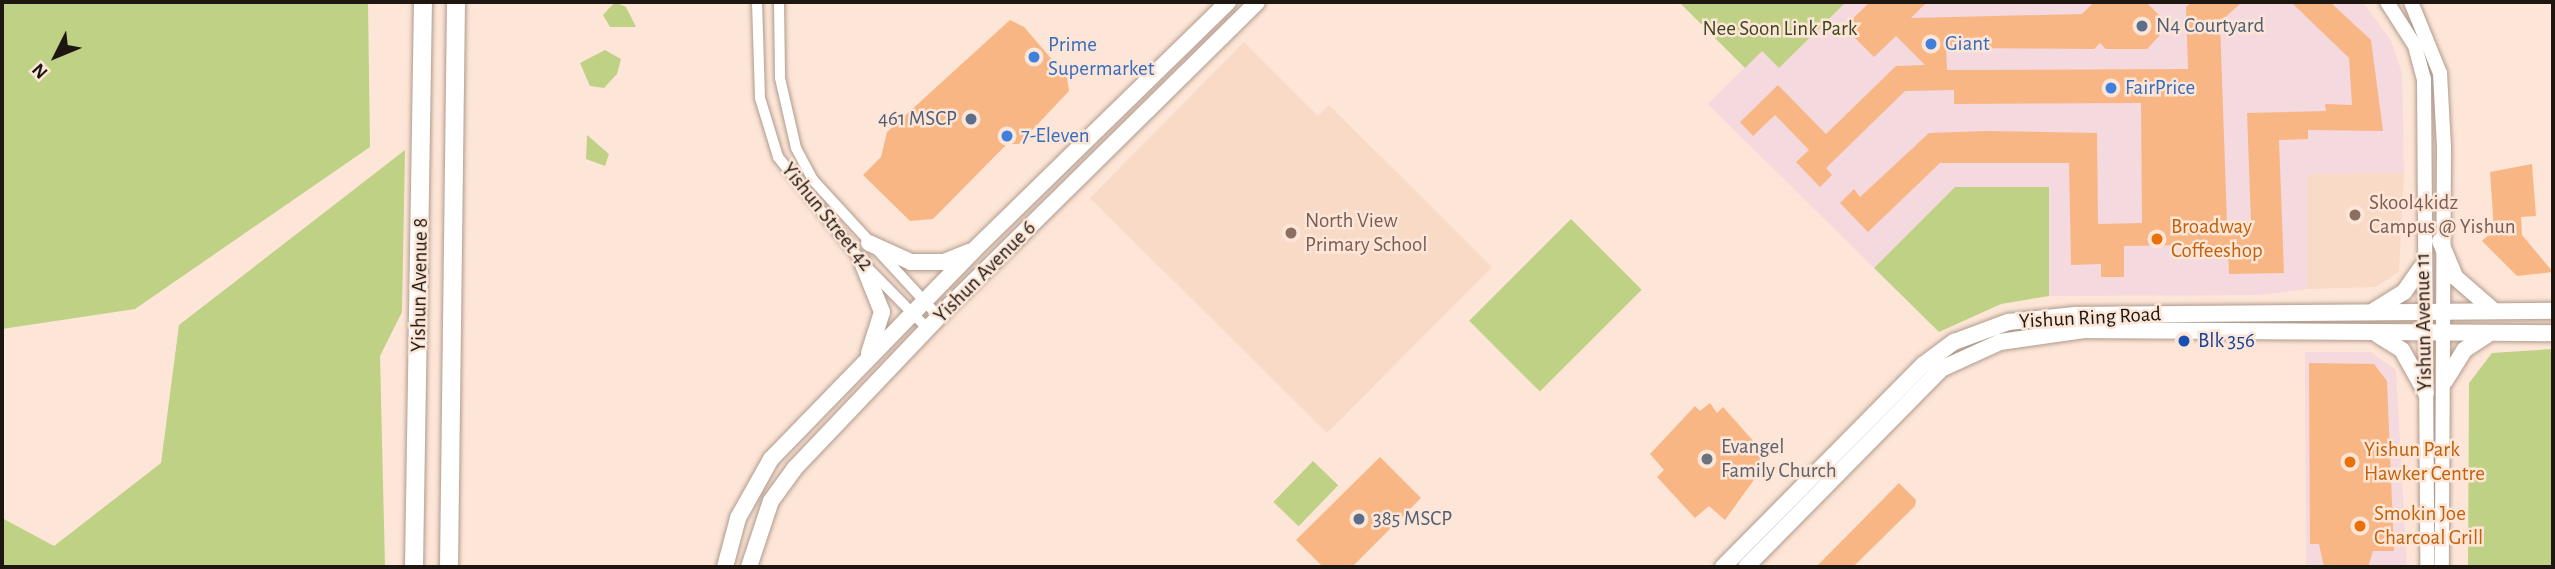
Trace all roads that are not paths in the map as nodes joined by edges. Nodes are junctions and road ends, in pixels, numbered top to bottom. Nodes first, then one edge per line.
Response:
1 (423, 2) edge
2 (456, 2) edge
3 (757, 2) edge
4 (779, 2) edge
5 (1228, 2) edge
6 (1257, 2) edge
7 (2387, 2) edge
8 (2411, 2) edge
9 (2440, 240) junction
10 (869, 243) junction
11 (974, 250) junction
12 (862, 262) junction
13 (2421, 268) junction
14 (918, 308) junction
15 (2441, 310) junction
16 (2493, 310) junction
17 (2372, 311) junction
18 (2423, 311) junction
19 (2553, 311) edge
20 (934, 323) junction
21 (2371, 332) junction
22 (2553, 333) edge
23 (2490, 334) junction
24 (2423, 335) junction
25 (2444, 335) junction
26 (863, 365) junction
27 (2445, 381) junction
28 (2426, 393) junction
29 (2444, 411) junction
30 (2425, 422) junction
31 (1748, 558) edge
32 (2440, 565) edge
33 (414, 567) edge
34 (449, 567) edge
35 (725, 567) edge
36 (749, 567) edge
37 (1723, 567) edge
38 (2427, 567) edge

1 - 33 main road, Yishun Avenue 8
2 - 34 main road, Yishun Avenue 8
3 - 12 street, Yishun Street 42
4 - 10 street, Yishun Street 42
5 - 11 main road, Yishun Avenue 6
6 - 20 main road, Yishun Avenue 6
7 - 13 street, Yishun Avenue 11
8 - 9 street, Yishun Avenue 11
9 - 15 street, Yishun Avenue 11
9 - 16 main road
10 - 11 main road
10 - 14 street, Yishun Street 42
11 - 14 main road, Yishun Avenue 6
12 - 14 street, Yishun Street 42
12 - 26 main road
13 - 17 main road
13 - 18 street, Yishun Avenue 11
14 - 20 street, Yishun Street 42
14 - 20 street, Yishun Street 42
14 - 26 main road, Yishun Avenue 6
15 - 16 main road, Yishun Ring Road
15 - 18 main road, Yishun Ring Road
15 - 25 street, Yishun Avenue 11
16 - 19 main road, Yishun Ring Road
17 - 18 main road, Yishun Ring Road
17 - 31 main road, Yishun Ring Road
18 - 24 street, Yishun Avenue 11
20 - 36 main road, Yishun Avenue 6
21 - 24 main road, Yishun Ring Road
21 - 28 main road
21 - 31 main road, Yishun Ring Road
22 - 23 main road, Yishun Ring Road
23 - 25 main road, Yishun Ring Road
23 - 27 main road
24 - 25 main road, Yishun Ring Road
24 - 28 street, Yishun Avenue 11
25 - 27 street, Yishun Avenue 11
26 - 35 main road, Yishun Avenue 6
27 - 29 street, Yishun Avenue 11
28 - 30 street, Yishun Avenue 11
29 - 30 street
29 - 32 street, Yishun Avenue 11
30 - 38 street, Yishun Avenue 11
31 - 37 main road, Yishun Ring Road

